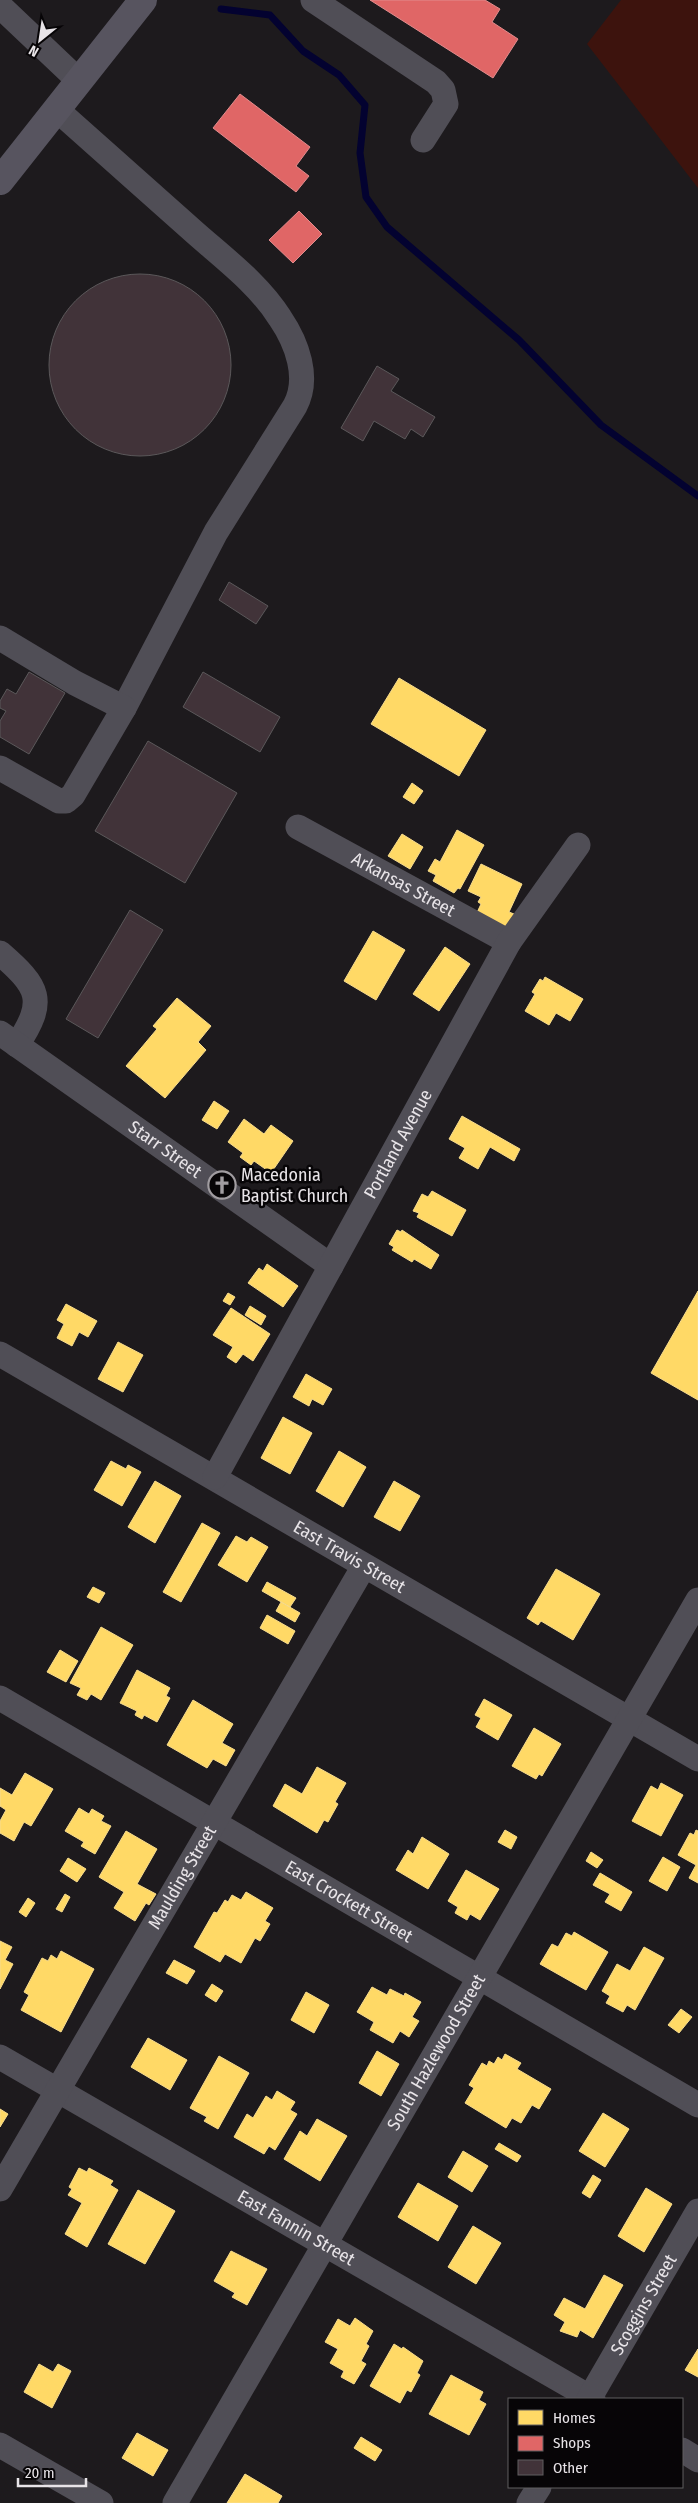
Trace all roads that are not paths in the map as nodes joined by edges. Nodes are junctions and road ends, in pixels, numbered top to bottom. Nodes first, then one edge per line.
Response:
1 (143, 0) edge
2 (312, 0) edge
3 (3, 4) edge
4 (78, 80) junction
5 (56, 109) junction
6 (423, 140) dead end
7 (0, 181) edge
8 (0, 638) edge
9 (124, 708) junction
10 (0, 768) edge
11 (298, 827) dead end
12 (578, 845) dead end
13 (509, 942) junction
14 (0, 953) edge
15 (9, 1039) edge
16 (331, 1266) junction
17 (0, 1354) edge
18 (215, 1477) junction
19 (364, 1566) junction
20 (698, 1600) edge
21 (0, 1698) edge
22 (629, 1719) junction
23 (698, 1759) edge
24 (214, 1823) junction
25 (479, 1978) junction
26 (0, 2057) edge
27 (58, 2091) junction
28 (698, 2105) edge
29 (0, 2190) edge
30 (698, 2211) edge
31 (323, 2244) junction
32 (589, 2398) edge
33 (592, 2398) edge
34 (0, 2445) edge
35 (683, 2451) edge
36 (698, 2460) edge
37 (538, 2488) edge
38 (101, 2503) edge
39 (175, 2503) edge
40 (529, 2503) edge

1 - 4 highway
2 - 6 street
3 - 4 street
4 - 5 highway
5 - 7 highway
5 - 9 street
8 - 9 street
9 - 10 street
11 - 13 street, Arkansas Street
12 - 13 street, Portland Avenue
13 - 16 street, Portland Avenue
14 - 15 street
15 - 16 street, Starr Street
16 - 18 street, Portland Avenue
17 - 18 street, East Travis Street
18 - 19 street, East Travis Street
19 - 22 street, East Travis Street
19 - 24 street, Maulding Street
20 - 22 street, South Hazlewood Street
21 - 24 street, East Crockett Street
22 - 23 street, East Travis Street
22 - 25 street, South Hazlewood Street
24 - 25 street, East Crockett Street
24 - 27 street, Maulding Street
25 - 28 street, East Crockett Street
25 - 31 street, South Hazlewood Street
26 - 27 street, East Fannin Street
27 - 29 street, Maulding Street
27 - 31 street, East Fannin Street
30 - 33 street, Scoggins Street
31 - 32 street, East Fannin Street
31 - 39 street, South Hazlewood Street
34 - 38 street
35 - 36 street
37 - 40 street

